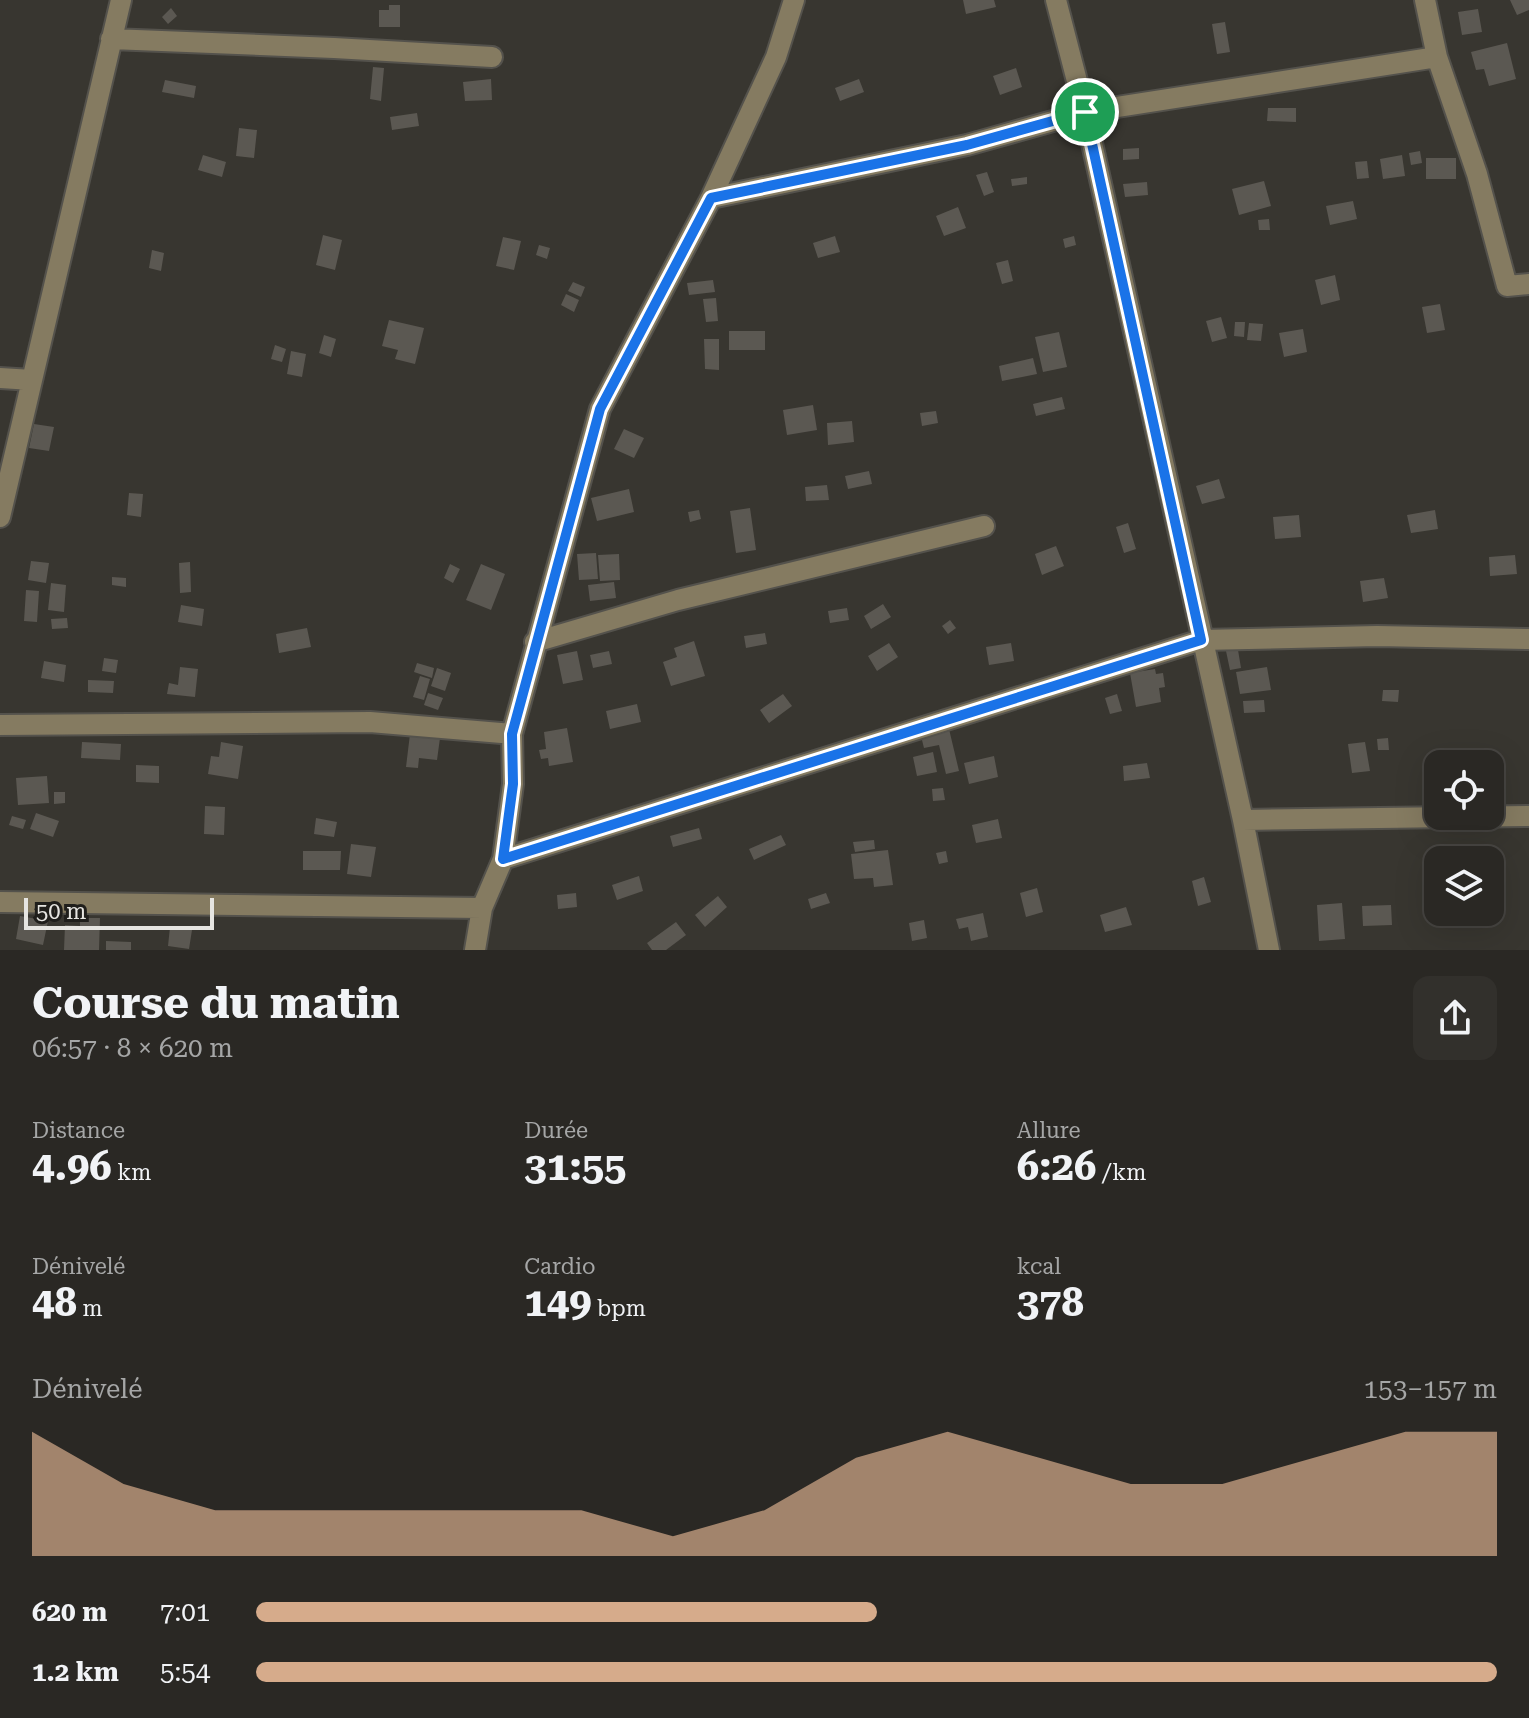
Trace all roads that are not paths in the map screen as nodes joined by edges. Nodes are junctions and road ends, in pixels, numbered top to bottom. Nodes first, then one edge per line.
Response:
1 (121, 0) edge
2 (794, 0) edge
3 (1056, 0) edge
4 (1425, 0) edge
5 (111, 39) junction
6 (492, 57) dead end
7 (1437, 57) junction
8 (1085, 112) junction
9 (711, 198) junction
10 (1529, 284) edge
11 (0, 378) edge
12 (32, 380) junction
13 (0, 517) edge
14 (984, 526) dead end
15 (1529, 639) edge
16 (1201, 640) junction
17 (535, 642) junction
18 (0, 725) edge
19 (512, 734) junction
20 (1529, 816) edge
21 (1243, 820) junction
22 (503, 859) junction
23 (0, 902) edge
24 (482, 908) junction
25 (475, 950) edge
26 (1269, 950) edge

1 - 5 street
2 - 9 street
3 - 8 street
4 - 7 street
5 - 6 street
5 - 12 street
7 - 8 street
7 - 10 street
8 - 9 street
8 - 16 street
9 - 17 street
11 - 12 street
12 - 13 street
14 - 17 street
15 - 16 street
16 - 21 street
16 - 22 street
17 - 19 street
18 - 19 street
19 - 22 street
20 - 21 street
21 - 26 street
22 - 24 street
23 - 24 street
24 - 25 street

